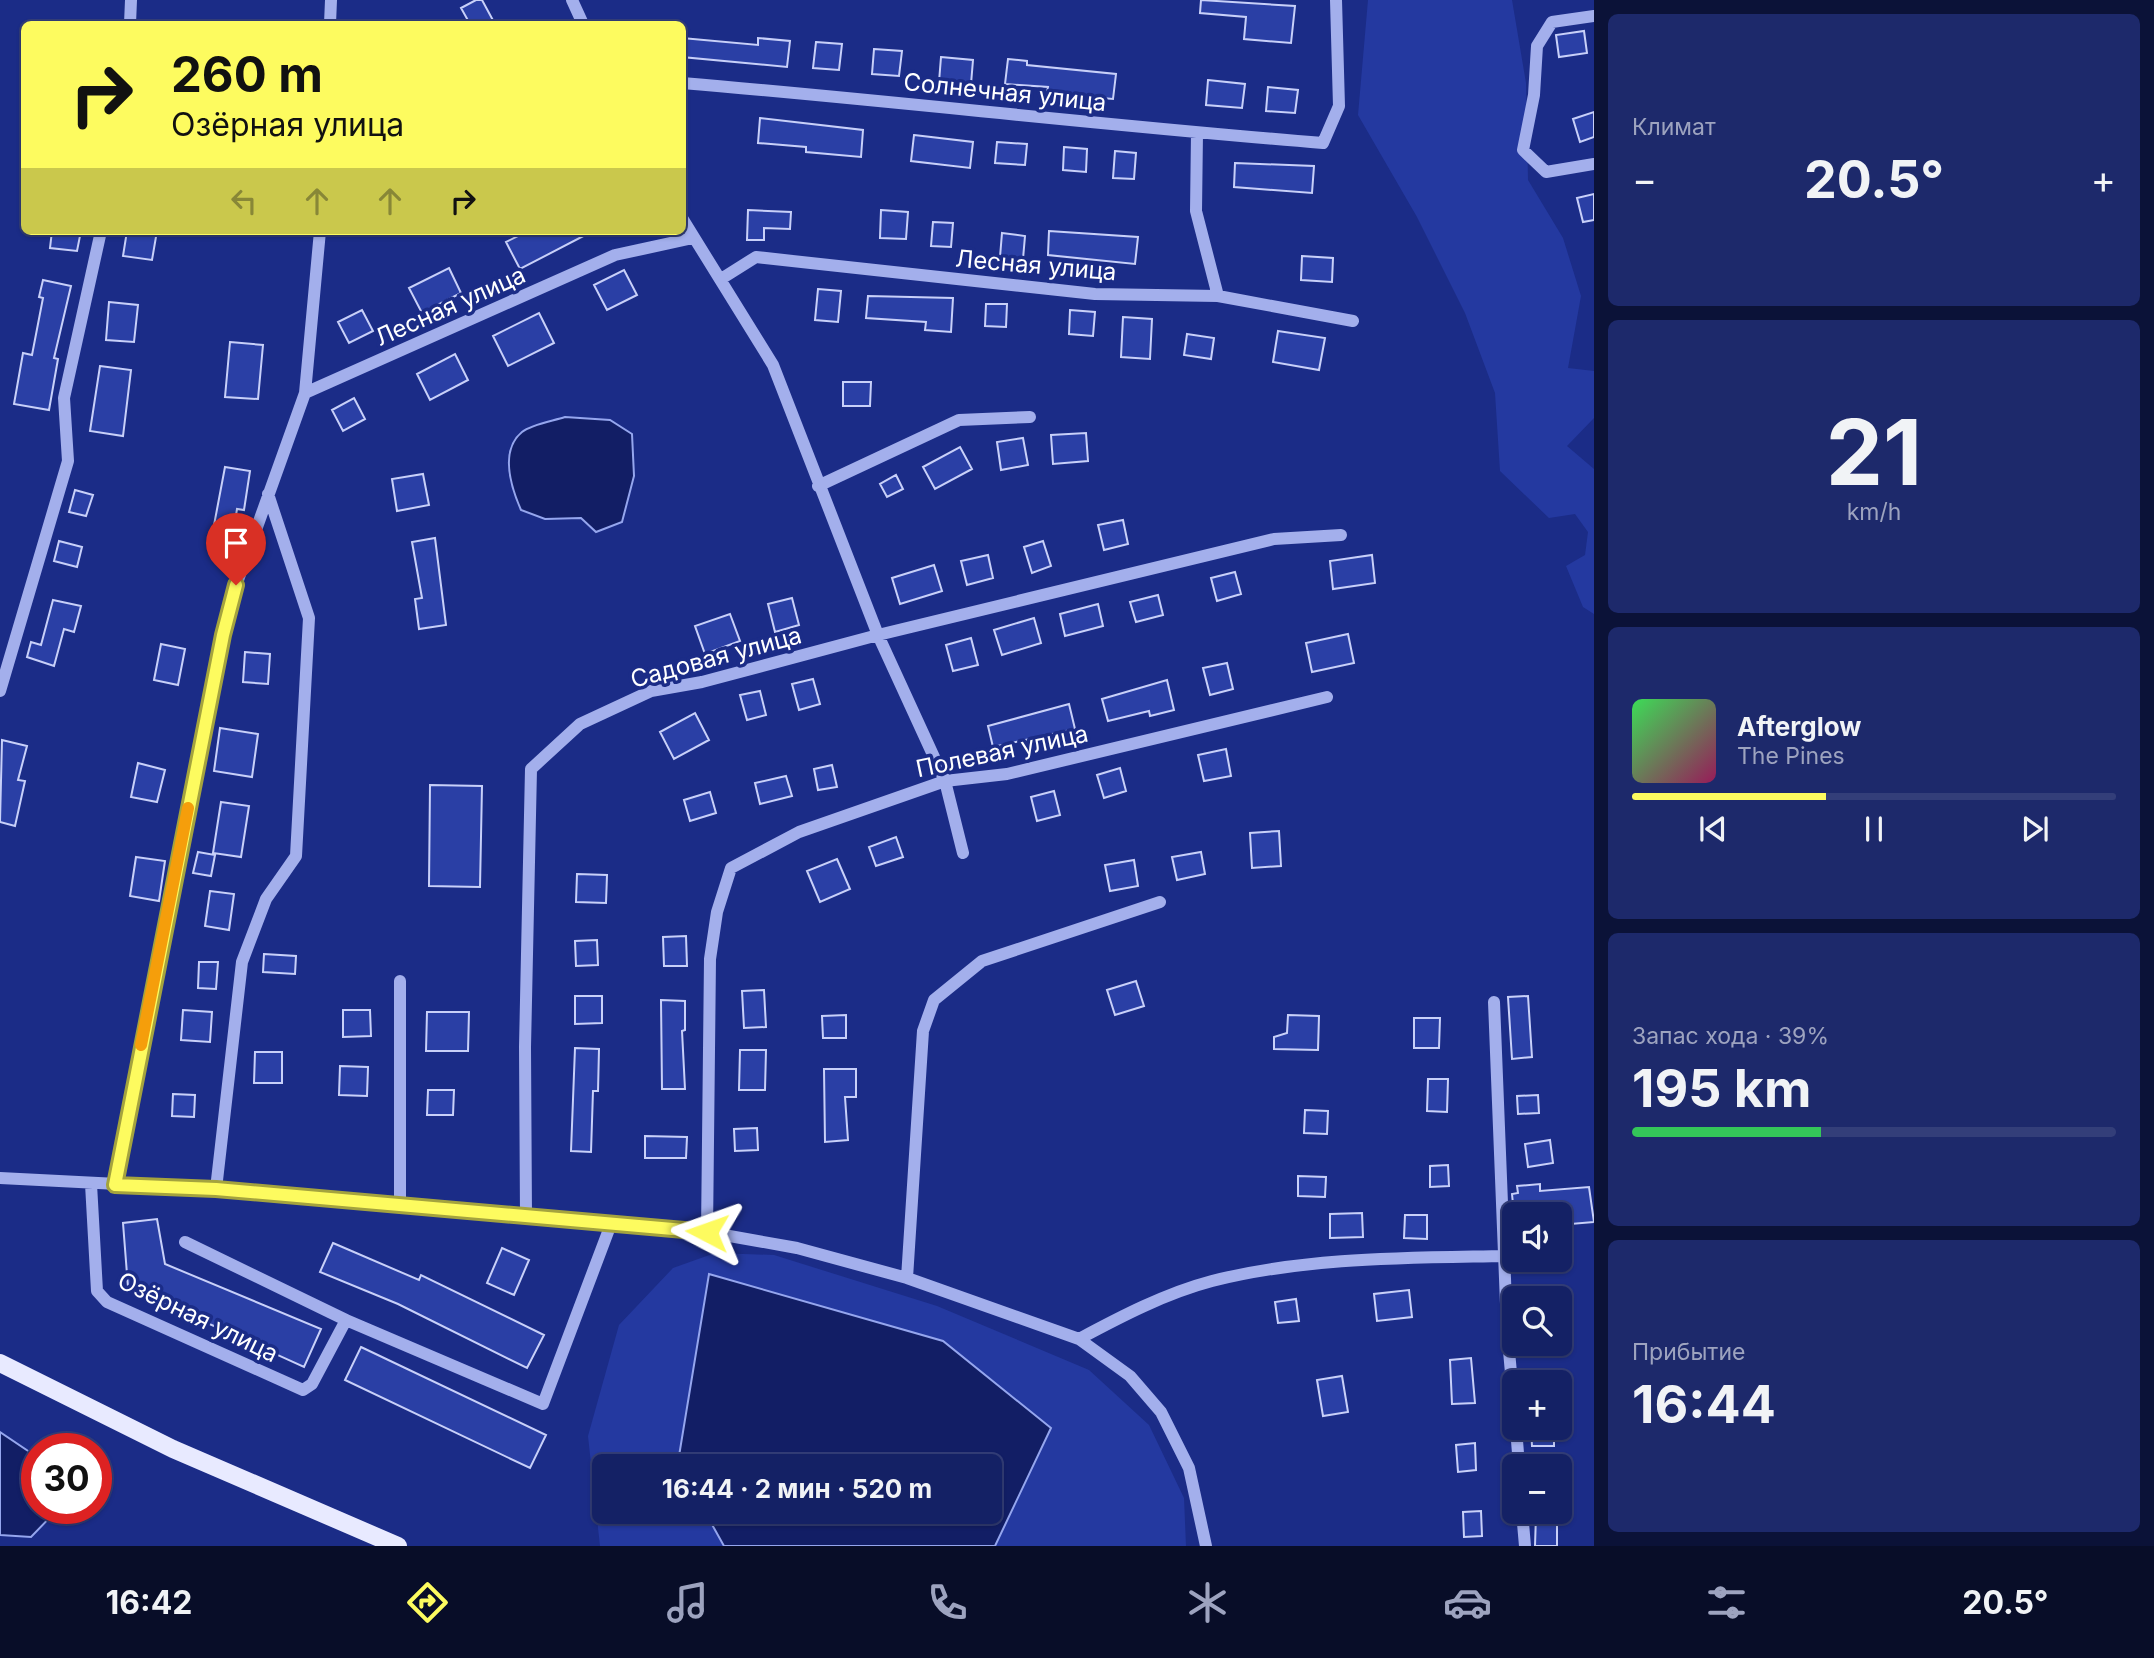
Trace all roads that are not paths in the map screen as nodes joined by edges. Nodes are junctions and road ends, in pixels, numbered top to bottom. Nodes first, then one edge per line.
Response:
1 (131, 0) edge
2 (331, 0) edge
3 (572, 0) edge
4 (1336, 0) edge
5 (1594, 16) edge
6 (130, 21) edge
7 (330, 21) edge
8 (582, 21) edge
9 (686, 83) edge
10 (1197, 133) junction
11 (1594, 164) edge
12 (686, 225) edge
13 (100, 235) edge
14 (320, 235) edge
15 (693, 238) junction
16 (721, 279) junction
17 (1218, 296) junction
18 (1353, 321) dead end
19 (305, 393) junction
20 (1030, 417) dead end
21 (818, 486) junction
22 (268, 494) junction
23 (1342, 535) dead end
24 (878, 635) junction
25 (0, 691) edge
26 (1327, 697) dead end
27 (945, 781) junction
28 (963, 853) dead end
29 (1160, 902) dead end
30 (400, 981) dead end
31 (1494, 1002) dead end
32 (0, 1178) edge
33 (91, 1184) junction
34 (115, 1185) junction
35 (216, 1189) junction
36 (1503, 1202) edge
37 (400, 1206) junction
38 (526, 1217) junction
39 (611, 1224) junction
40 (707, 1232) junction
41 (185, 1242) dead end
42 (1502, 1256) edge
43 (1506, 1272) edge
44 (906, 1278) junction
45 (346, 1320) junction
46 (1079, 1339) junction
47 (0, 1363) edge
48 (1512, 1370) edge
49 (1523, 1524) edge
50 (398, 1546) edge
51 (1206, 1546) edge
52 (1525, 1546) edge

1 - 6 street
2 - 7 street
3 - 8 street
4 - 10 street, Солнечная улица
5 - 11 street
9 - 10 street, Солнечная улица
10 - 17 street
12 - 15 street
13 - 25 street
14 - 19 street
15 - 16 street
15 - 19 street, Лесная улица
16 - 17 street, Лесная улица
16 - 21 street
17 - 18 street, Лесная улица
19 - 22 street
20 - 21 street
21 - 24 street
22 - 34 street
22 - 35 street
23 - 24 street, Садовая улица
24 - 27 street
24 - 38 street, Садовая улица
26 - 27 street, Полевая улица
27 - 28 street
27 - 40 street, Полевая улица
29 - 44 street
30 - 37 street
31 - 36 street
32 - 33 street
33 - 34 street
33 - 45 street, Озёрная улица
34 - 35 street
35 - 37 street
37 - 38 street
38 - 39 street
39 - 40 street
39 - 45 street
40 - 44 street
41 - 45 street
42 - 46 street
43 - 48 street
44 - 46 street
46 - 51 street
47 - 50 main road
49 - 52 street

